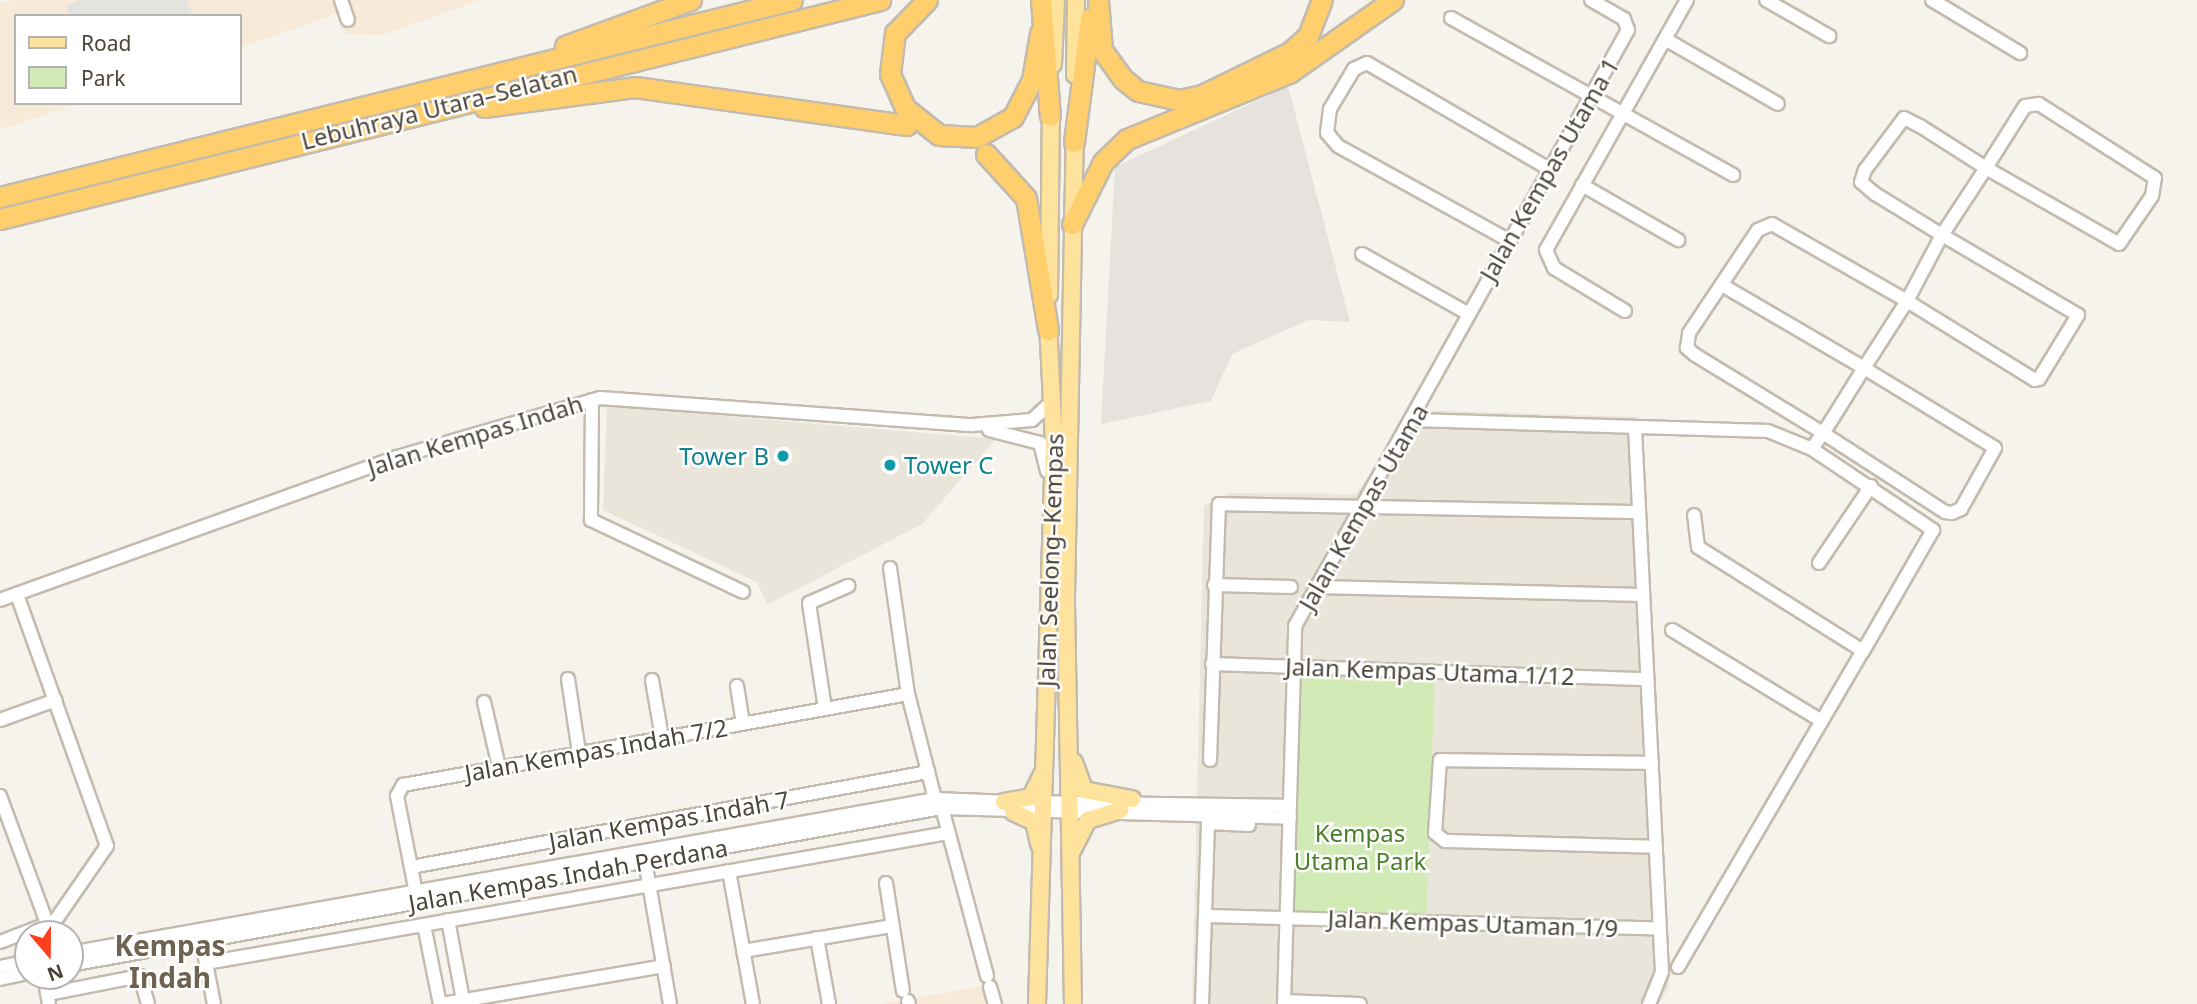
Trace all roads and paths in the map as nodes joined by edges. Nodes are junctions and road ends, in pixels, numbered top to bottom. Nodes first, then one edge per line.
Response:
1 (341, 0) edge
2 (691, 0) edge
3 (792, 0) edge
4 (880, 0) edge
5 (927, 0) edge
6 (1041, 0) edge
7 (1056, 0) edge
8 (1076, 0) edge
9 (1092, 0) edge
10 (1098, 0) edge
11 (1322, 0) edge
12 (1393, 0) edge
13 (1591, 0) edge
14 (1686, 0) edge
15 (1766, 0) edge
16 (1932, 0) edge
17 (1451, 18) dead end
18 (348, 20) dead end
19 (1040, 33) junction
20 (1829, 36) dead end
21 (1665, 39) junction
22 (2020, 53) dead end
23 (485, 76) junction
24 (1591, 96) junction
25 (1778, 104) dead end
26 (1621, 113) junction
27 (1050, 116) junction
28 (906, 125) dead end
29 (340, 132) junction
30 (1074, 142) junction
31 (986, 154) dead end
32 (1986, 168) junction
33 (1549, 169) junction
34 (1733, 175) dead end
35 (49, 184) junction
36 (1582, 185) junction
37 (0, 191) edge
38 (0, 197) edge
39 (0, 219) edge
40 (1072, 224) junction
41 (1942, 235) junction
42 (1678, 240) dead end
43 (1510, 241) junction
44 (1362, 254) dead end
45 (1722, 285) junction
46 (1907, 301) junction
47 (1625, 311) dead end
48 (1466, 313) junction
49 (1048, 330) junction
50 (1864, 368) junction
51 (1053, 389) junction
52 (592, 400) junction
53 (1414, 420) junction
54 (972, 425) junction
55 (1635, 428) junction
56 (1823, 433) junction
57 (1812, 449) junction
58 (1871, 486) junction
59 (1048, 495) junction
60 (1365, 506) junction
61 (1639, 512) junction
62 (1694, 515) dead end
63 (1819, 563) dead end
64 (890, 568) dead end
65 (1214, 584) junction
66 (848, 586) dead end
67 (1290, 587) dead end
68 (1319, 587) junction
69 (743, 592) dead end
70 (18, 594) junction
71 (1643, 595) junction
72 (1066, 596) junction
73 (0, 600) edge
74 (1672, 630) dead end
75 (1863, 651) junction
76 (1212, 664) junction
77 (1294, 666) junction
78 (568, 679) dead end
79 (1647, 679) junction
80 (652, 680) dead end
81 (737, 686) dead end
82 (908, 694) junction
83 (57, 699) junction
84 (484, 702) dead end
85 (825, 709) junction
86 (1045, 709) junction
87 (0, 720) edge
88 (1820, 720) junction
89 (743, 723) junction
90 (662, 738) junction
91 (579, 753) junction
92 (1210, 760) dead end
93 (1652, 763) junction
94 (499, 768) junction
95 (928, 772) junction
96 (0, 796) edge
97 (938, 803) junction
98 (1127, 805) junction
99 (1009, 807) junction
100 (1068, 808) junction
101 (1046, 809) junction
102 (1290, 812) junction
103 (1249, 825) dead end
104 (948, 833) junction
105 (1656, 847) junction
106 (642, 848) junction
107 (645, 861) junction
108 (411, 867) junction
109 (729, 871) junction
110 (1069, 871) junction
111 (886, 884) dead end
112 (649, 885) junction
113 (415, 887) junction
114 (418, 901) junction
115 (1039, 910) junction
116 (1205, 916) junction
117 (1286, 918) junction
118 (46, 920) edge
119 (53, 920) edge
120 (448, 920) junction
121 (424, 925) junction
122 (893, 926) junction
123 (1660, 929) junction
124 (200, 934) junction
125 (817, 938) junction
126 (84, 951) edge
127 (743, 951) junction
128 (84, 962) edge
129 (206, 963) junction
130 (663, 966) junction
131 (1678, 967) dead end
132 (48, 999) edge
133 (907, 999) edge
134 (463, 1000) junction
135 (1284, 1003) edge
136 (148, 1004) edge
137 (214, 1004) edge
138 (441, 1004) edge
139 (670, 1004) edge
140 (752, 1004) edge
141 (829, 1004) edge
142 (995, 1004) edge
143 (1037, 1004) edge
144 (1073, 1004) edge
145 (1202, 1004) edge
146 (1360, 1004) edge
147 (1649, 1004) edge

1 - 18 street
2 - 23 highway
3 - 23 highway, Lebuhraya Utara–Selatan
4 - 29 highway, Lebuhraya Utara–Selatan
5 - 19 highway
6 - 19 highway
7 - 27 main road, Jalan Seelong–Kempas
8 - 30 main road, Jalan Seelong–Kempas
9 - 30 highway
10 - 11 highway
12 - 40 highway
13 - 24 street, Jalan Kempas Utama 1
14 - 21 street
15 - 20 street
16 - 22 street
17 - 24 street
19 - 27 highway
21 - 25 street
21 - 26 street
23 - 35 highway, Lebuhraya Utara–Selatan
24 - 26 street
24 - 33 street, Jalan Kempas Utama 1
26 - 34 street
26 - 36 street
27 - 49 main road, Jalan Seelong–Kempas
28 - 29 highway
29 - 39 highway, Lebuhraya Utara–Selatan
30 - 40 main road, Jalan Seelong–Kempas
31 - 49 highway
32 - 32 street
32 - 41 street
32 - 41 street
33 - 43 street, Jalan Kempas Utama 1
33 - 43 street
35 - 37 highway
35 - 38 highway, Lebuhraya Utara–Selatan
36 - 42 street
36 - 47 street
40 - 72 main road, Jalan Seelong–Kempas
41 - 46 street
41 - 46 street
43 - 48 street, Jalan Kempas Utama 1
44 - 48 street
45 - 46 street
45 - 50 street
45 - 56 street
46 - 50 street
48 - 53 street, Jalan Kempas Utama
49 - 51 main road, Jalan Seelong–Kempas
50 - 56 street
50 - 56 street
51 - 54 street
51 - 59 main road, Jalan Seelong–Kempas
52 - 54 street, Jalan Kempas Indah
52 - 69 street
52 - 70 street, Jalan Kempas Indah
53 - 55 street
53 - 60 street, Jalan Kempas Utama
54 - 59 street
55 - 57 street
55 - 61 street
56 - 57 street
57 - 58 street
58 - 63 street
58 - 75 street
59 - 86 main road, Jalan Seelong–Kempas
60 - 61 street
60 - 65 street
60 - 68 street, Jalan Kempas Utama
61 - 71 street
62 - 75 street
64 - 82 street
65 - 67 street
65 - 76 street
66 - 85 street
68 - 71 street
68 - 77 street, Jalan Kempas Utama
70 - 73 street, Jalan Kempas Indah
70 - 83 street
71 - 79 street
72 - 98 main road
72 - 100 main road, Jalan Seelong–Kempas
74 - 88 street
75 - 88 street
76 - 77 street, Jalan Kempas Utama 1/12
76 - 92 street
77 - 79 street, Jalan Kempas Utama 1/12
77 - 102 street, Jalan Kempas Utama
78 - 91 street
79 - 93 street
80 - 90 street
81 - 89 street
82 - 85 street, Jalan Kempas Indah 7/2
82 - 95 street
83 - 87 street
83 - 119 street
84 - 94 street
85 - 89 street, Jalan Kempas Indah 7/2
86 - 99 main road
86 - 101 main road, Jalan Seelong–Kempas
88 - 131 street
89 - 90 street, Jalan Kempas Indah 7/2
90 - 91 street, Jalan Kempas Indah 7/2
91 - 94 street, Jalan Kempas Indah 7/2
93 - 105 street
93 - 105 street
94 - 108 street, Jalan Kempas Indah 7/2
95 - 97 street
95 - 108 street, Jalan Kempas Indah 7
96 - 118 street
97 - 99 street
97 - 104 street
97 - 106 street, Jalan Kempas Indah Perdana
97 - 107 street, Jalan Kempas Indah Perdana
98 - 100 street
98 - 102 street
98 - 102 street
98 - 110 main road
99 - 101 street
99 - 115 main road
100 - 101 street
100 - 110 main road, Jalan Seelong–Kempas
101 - 115 main road, Jalan Seelong–Kempas
102 - 117 street, Jalan Kempas Utama
103 - 116 street
104 - 109 street
104 - 142 street
105 - 123 street
106 - 107 street
106 - 113 street, Jalan Kempas Indah Perdana
107 - 112 street
107 - 114 street, Jalan Kempas Indah Perdana
108 - 113 street, Jalan Kempas Indah 7/2
109 - 112 street
109 - 127 street
110 - 144 main road, Jalan Seelong–Kempas
111 - 122 street
112 - 120 street
112 - 130 street
113 - 114 street, Jalan Kempas Indah 7/2
113 - 124 street, Jalan Kempas Indah Perdana
114 - 124 street, Jalan Kempas Indah Perdana
115 - 143 main road, Jalan Seelong–Kempas
116 - 117 street, Jalan Kempas Utaman 1/9
116 - 145 street
117 - 123 street, Jalan Kempas Utaman 1/9
117 - 135 street, Jalan Kempas Utama
120 - 121 street
120 - 134 street
121 - 129 street
121 - 138 street
122 - 125 street
122 - 133 street
123 - 147 street
124 - 126 street, Jalan Kempas Indah Perdana
124 - 128 street, Jalan Kempas Indah Perdana
124 - 129 street
125 - 127 street
125 - 141 street
127 - 140 street
129 - 137 street
130 - 134 street
130 - 139 street
132 - 136 street
134 - 138 street
135 - 146 street

